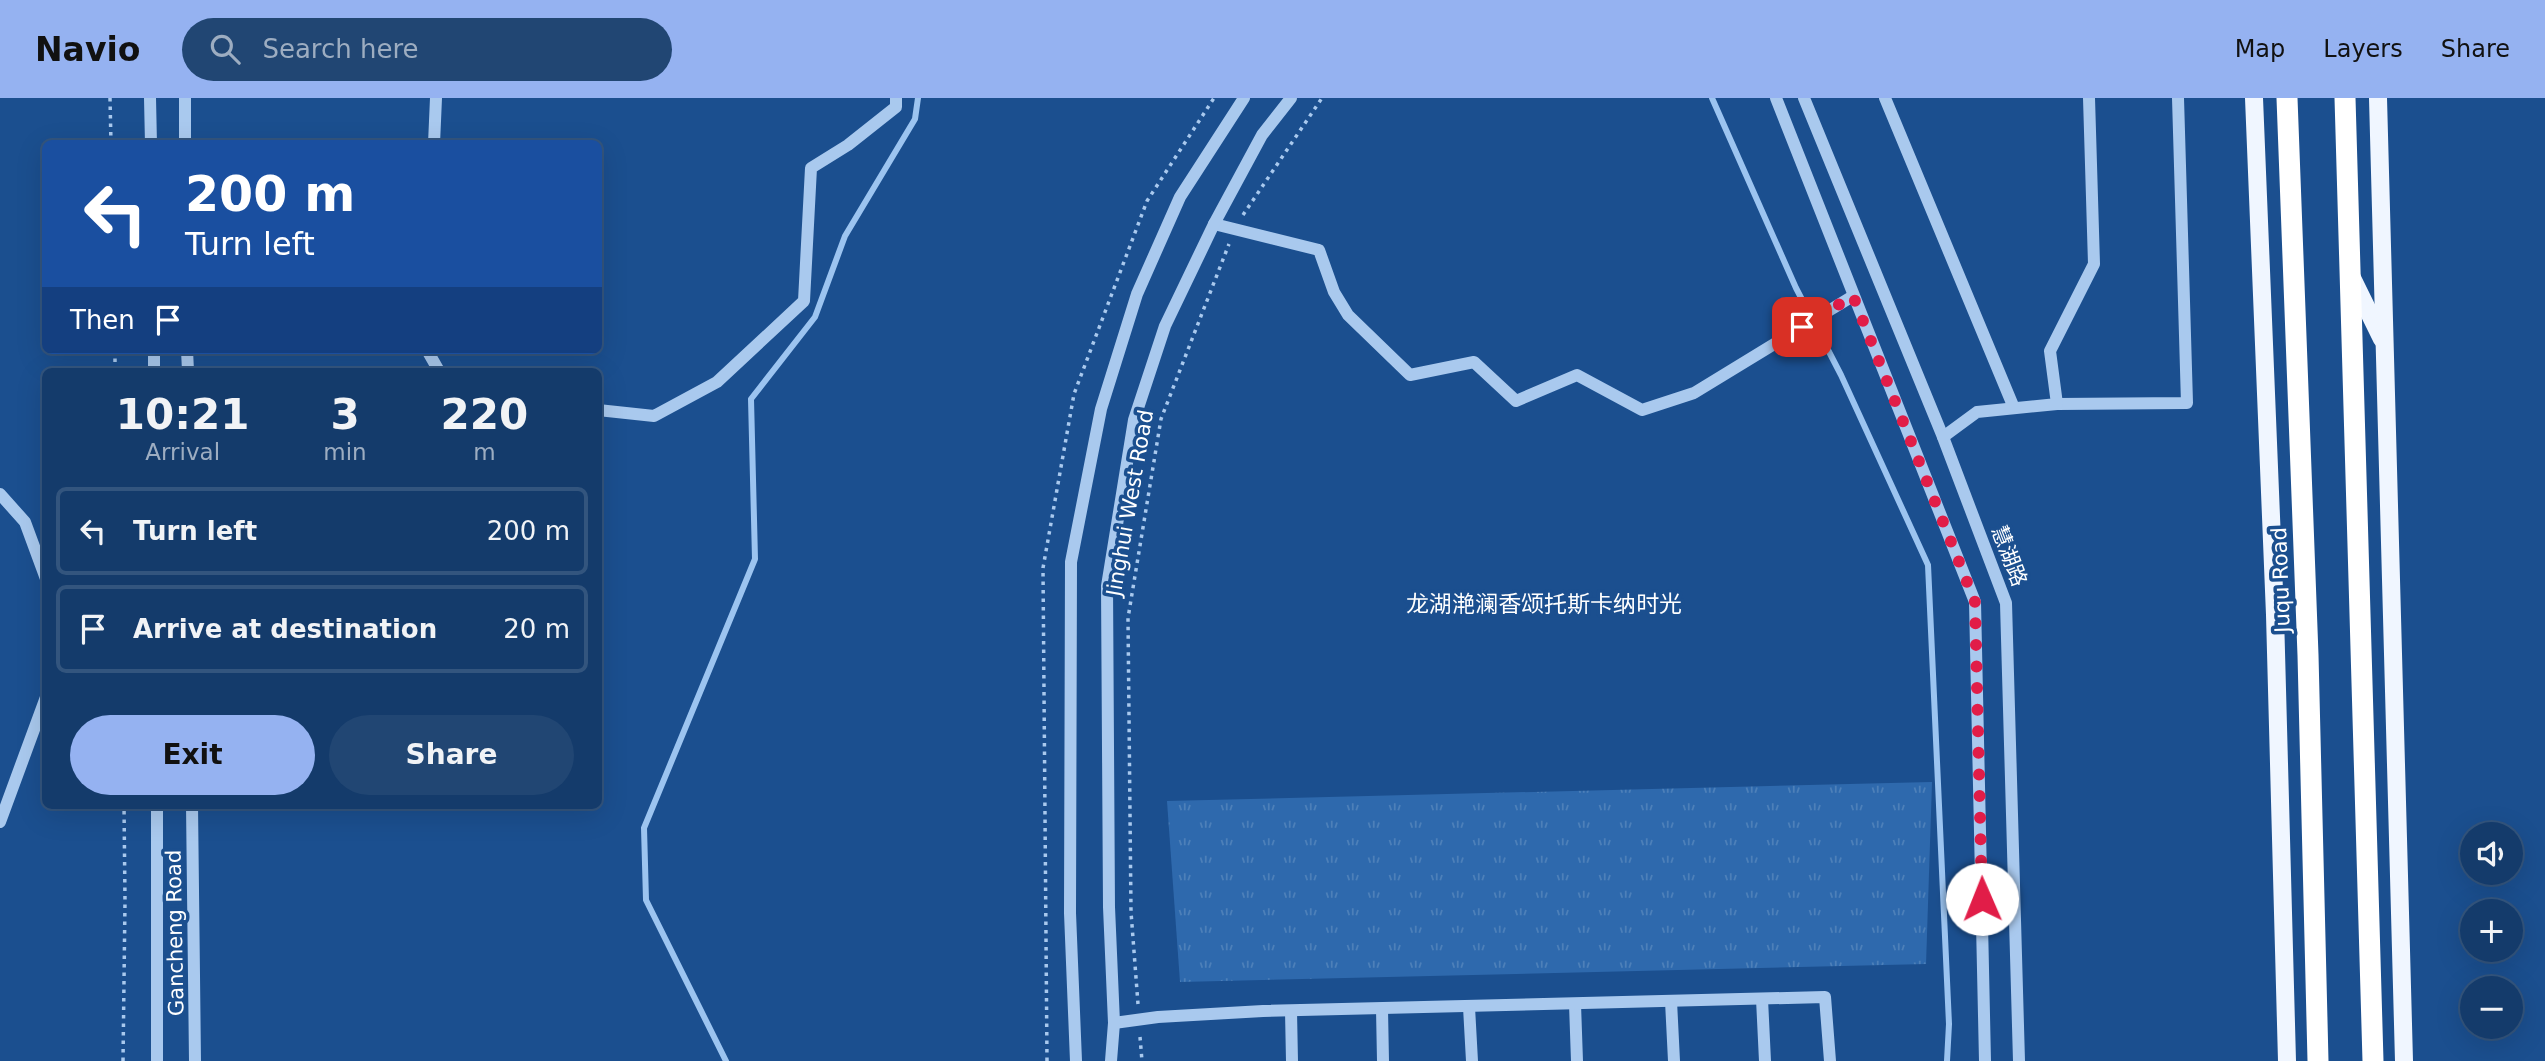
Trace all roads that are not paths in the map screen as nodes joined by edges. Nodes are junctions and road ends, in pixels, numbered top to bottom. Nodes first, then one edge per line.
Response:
1 (150, 98) edge
2 (184, 98) edge
3 (436, 98) edge
4 (897, 98) edge
5 (1244, 98) edge
6 (1291, 98) edge
7 (1776, 98) edge
8 (1804, 98) edge
9 (1885, 98) edge
10 (2089, 98) edge
11 (2178, 98) edge
12 (2254, 98) edge
13 (2287, 98) edge
14 (2345, 98) edge
15 (2378, 98) edge
16 (151, 140) edge
17 (185, 140) edge
18 (434, 140) edge
19 (1214, 224) junction
20 (2352, 278) junction
21 (1853, 296) junction
22 (2385, 345) junction
23 (2057, 404) junction
24 (2014, 408) junction
25 (602, 410) edge
26 (1942, 437) junction
27 (0, 494) edge
28 (42, 568) edge
29 (42, 707) edge
30 (158, 809) edge
31 (192, 809) edge
32 (0, 822) edge
33 (1762, 999) junction
34 (1671, 1001) junction
35 (1575, 1004) junction
36 (1469, 1007) junction
37 (1382, 1009) junction
38 (1291, 1011) junction
39 (1114, 1023) junction
40 (157, 1061) edge
41 (195, 1061) edge
42 (1076, 1061) edge
43 (1111, 1061) edge
44 (1292, 1061) edge
45 (1383, 1061) edge
46 (1472, 1061) edge
47 (1577, 1061) edge
48 (1674, 1061) edge
49 (1765, 1061) edge
50 (1830, 1061) edge
51 (1985, 1061) edge
52 (2019, 1061) edge
53 (2287, 1061) edge
54 (2318, 1061) edge
55 (2373, 1061) edge
56 (2404, 1061) edge

1 - 16 street
2 - 17 street
3 - 18 street
4 - 25 street
5 - 42 street, Jinghui West Road
6 - 19 street, Jinghui West Road
7 - 21 street
8 - 26 street, 慧湖路
9 - 24 street
10 - 23 street
11 - 23 street
12 - 53 main road
13 - 54 highway, Juqu Road
14 - 20 highway
15 - 22 main road
19 - 21 street
19 - 39 street, Jinghui West Road
20 - 22 main road
20 - 55 highway
21 - 51 street
22 - 56 main road
23 - 24 street
24 - 26 street
26 - 52 street, 慧湖路
27 - 28 street
29 - 32 street
30 - 40 street, Gancheng Road
31 - 41 street, Gancheng Road
33 - 34 street
33 - 49 street
33 - 50 street
34 - 35 street
34 - 48 street
35 - 36 street
35 - 47 street
36 - 37 street
36 - 46 street
37 - 38 street
37 - 45 street
38 - 39 street
38 - 44 street
39 - 43 street, Jinghui West Road

